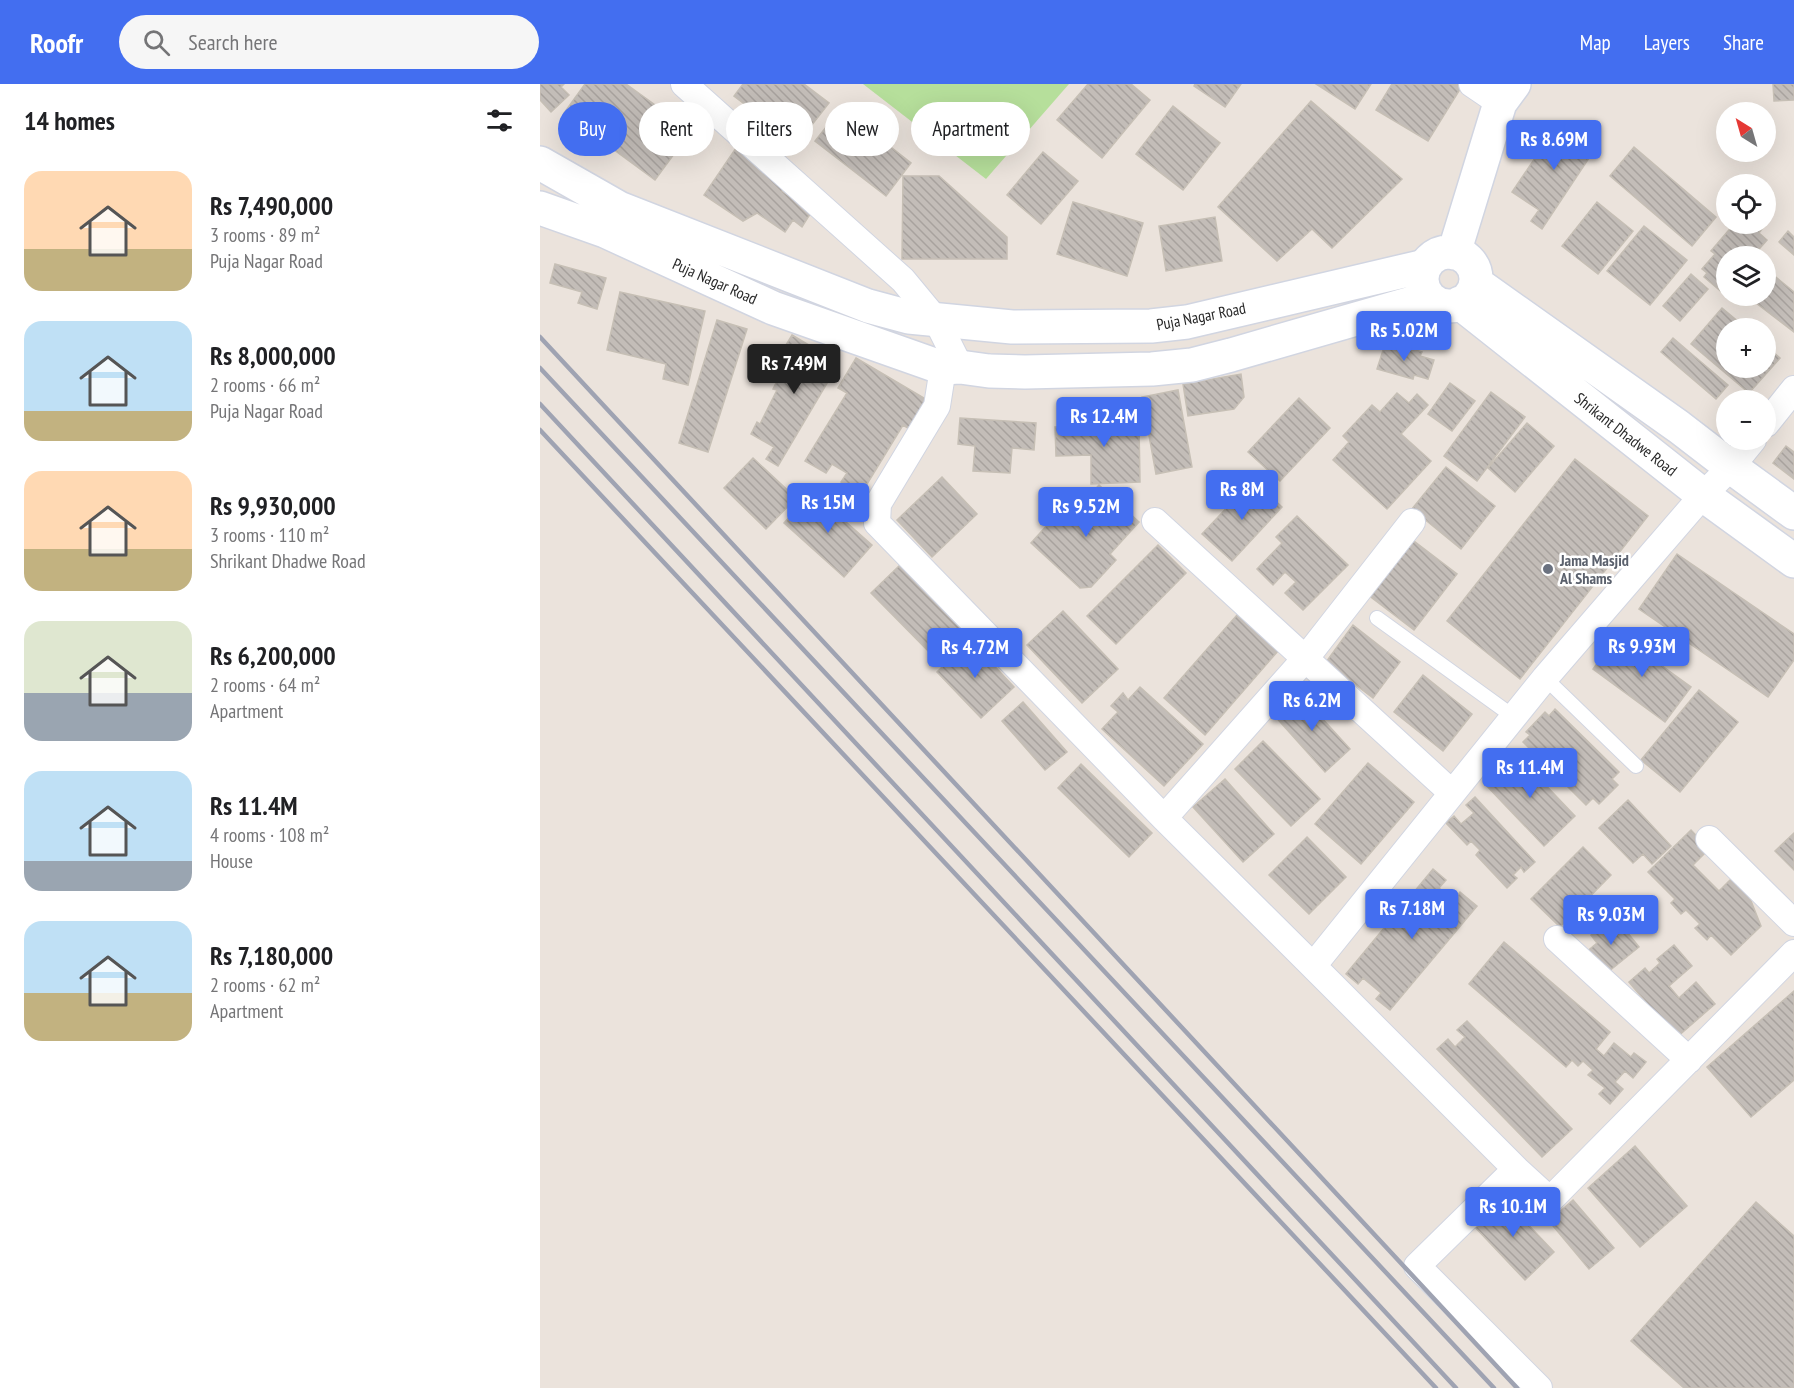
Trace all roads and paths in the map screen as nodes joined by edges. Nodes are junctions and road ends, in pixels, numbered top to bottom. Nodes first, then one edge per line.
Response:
1 (684, 84) edge
2 (1473, 84) edge
3 (1507, 94) edge
4 (540, 163) edge
5 (540, 208) edge
6 (1449, 281) junction
7 (937, 321) junction
8 (951, 367) junction
9 (1794, 389) edge
10 (1776, 412) edge
11 (1745, 450) edge
12 (1731, 467) junction
13 (1703, 495) junction
14 (1794, 513) edge
15 (1155, 521) dead end
16 (1412, 522) dead end
17 (1794, 561) edge
18 (1377, 618) dead end
19 (1305, 659) junction
20 (1545, 678) junction
21 (1514, 717) junction
22 (1636, 766) dead end
23 (1452, 793) junction
24 (1164, 818) junction
25 (1709, 839) dead end
26 (1794, 923) edge
27 (1557, 939) dead end
28 (1794, 953) edge
29 (1312, 966) junction
30 (1689, 1060) junction
31 (1516, 1169) junction
32 (1539, 1388) edge

1 - 7 street
2 - 3 street
3 - 6 street
4 - 7 street, Puja Nagar Road
5 - 8 street, Puja Nagar Road
6 - 7 street, Puja Nagar Road
6 - 8 street, Puja Nagar Road
6 - 12 street, Shrikant Dhadwe Road
6 - 13 street, Shrikant Dhadwe Road
7 - 8 street
8 - 24 street
9 - 10 street
11 - 12 street
12 - 13 street
12 - 14 street, Shrikant Dhadwe Road
13 - 17 street, Shrikant Dhadwe Road
13 - 20 street
15 - 19 street
16 - 19 street
18 - 21 lane
19 - 23 street
19 - 24 street
20 - 21 street
20 - 22 lane
21 - 23 street
23 - 29 street
24 - 29 street
25 - 26 street
27 - 30 street
28 - 30 street
29 - 31 street
30 - 31 street
31 - 32 street

